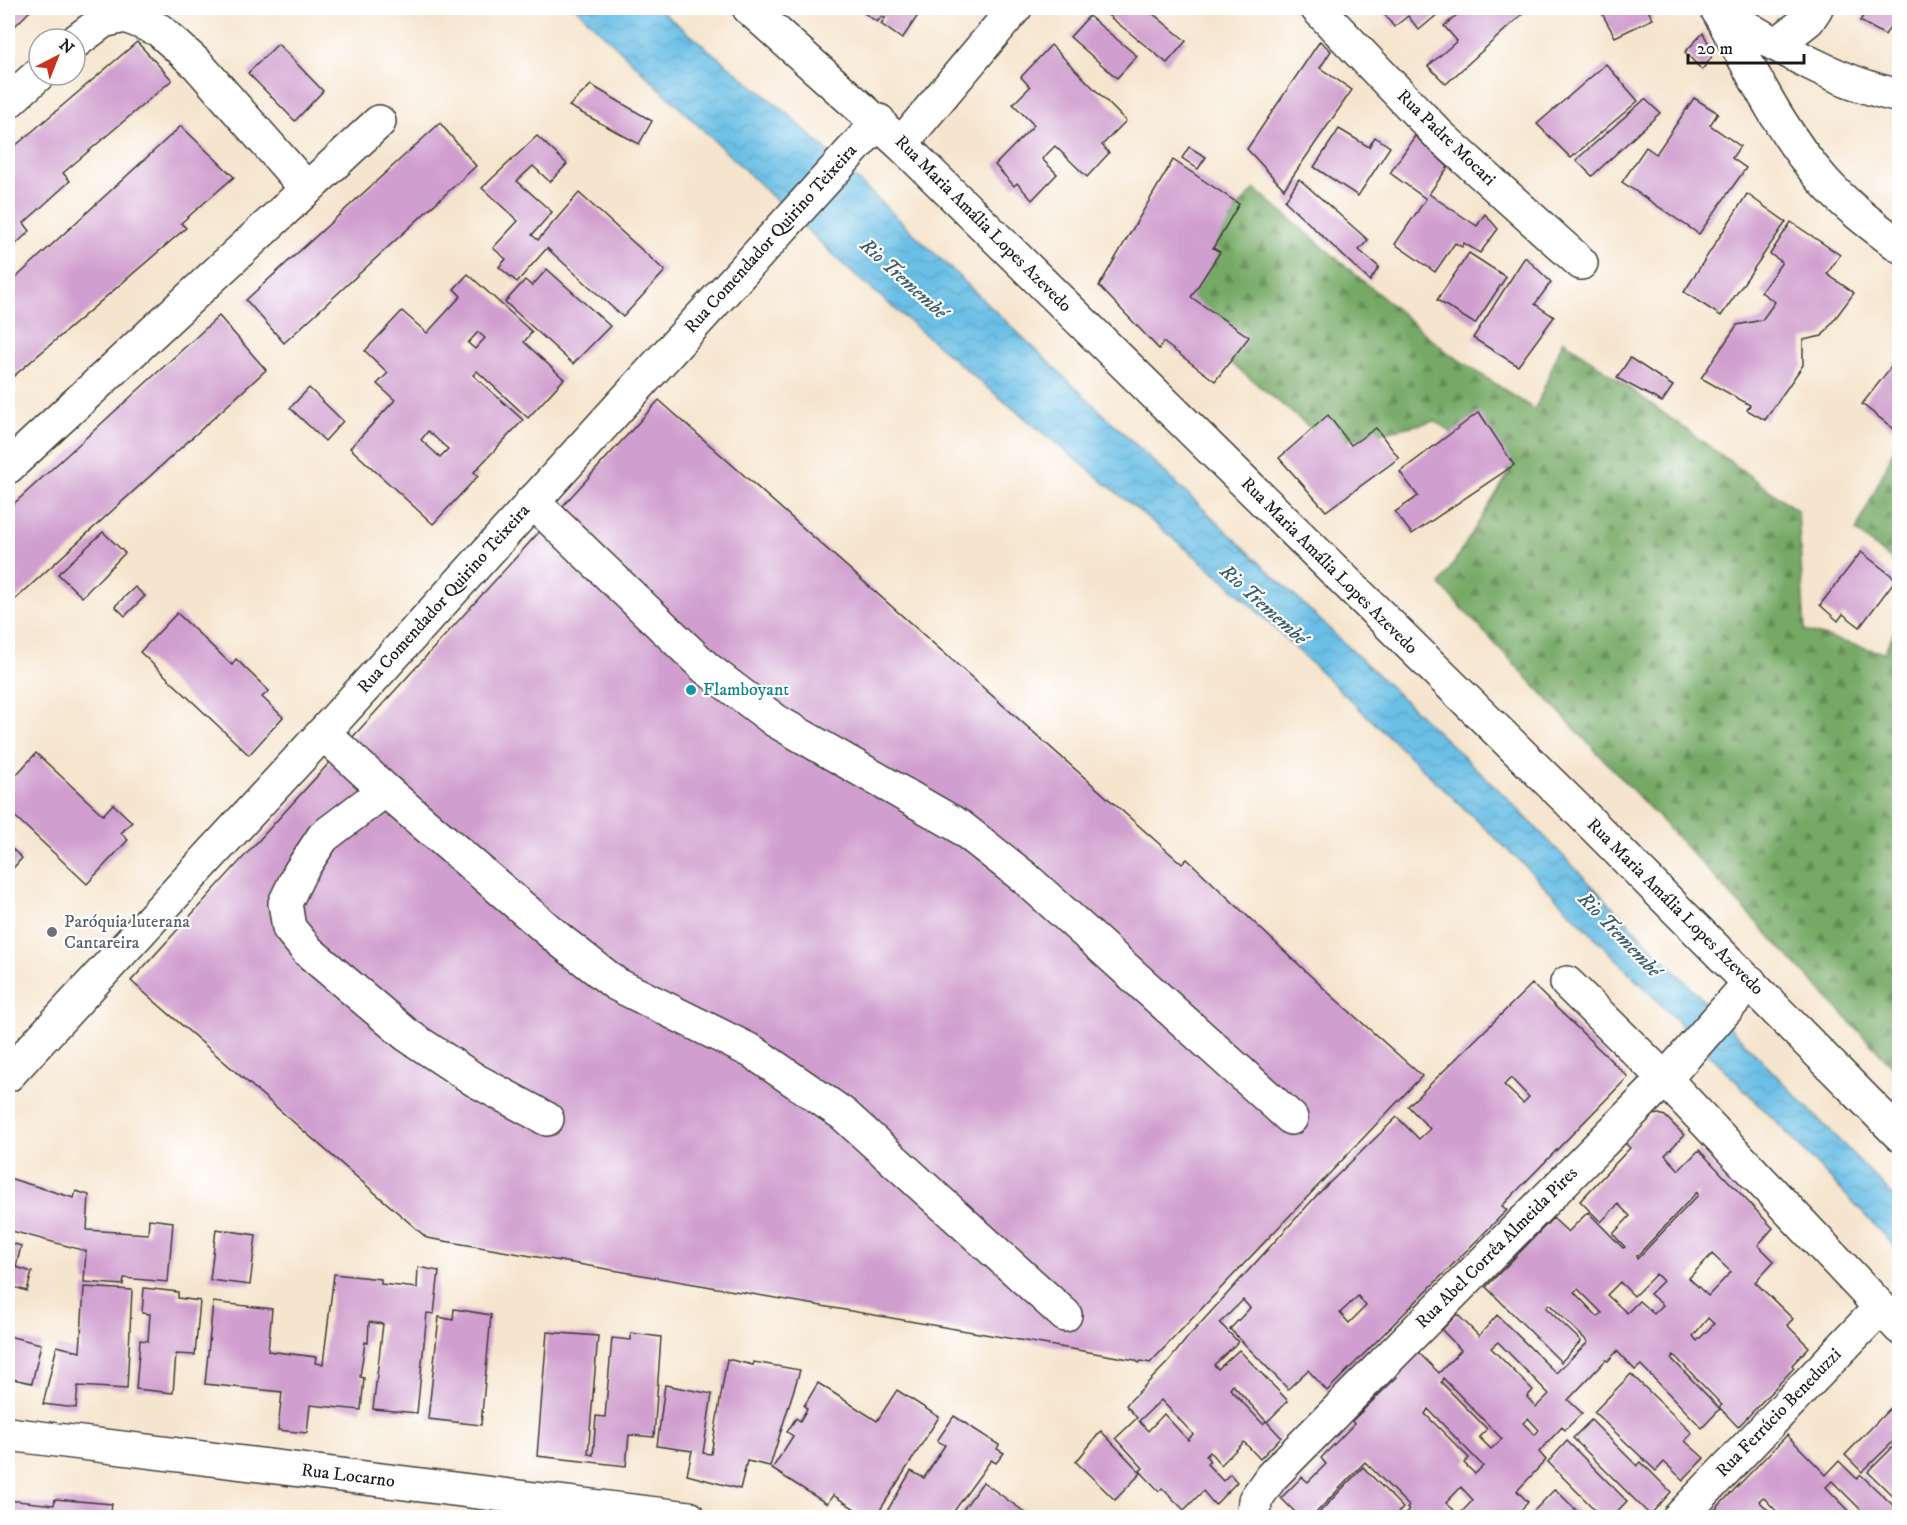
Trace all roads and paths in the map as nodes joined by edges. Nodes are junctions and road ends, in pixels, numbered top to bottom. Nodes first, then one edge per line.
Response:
1 (748, 8) edge
2 (1015, 8) edge
3 (1317, 8) edge
4 (1716, 8) edge
5 (1816, 8) edge
6 (87, 33) edge
7 (1776, 45) junction
8 (27, 85) edge
9 (1899, 96) edge
10 (8, 102) edge
11 (380, 122) dead end
12 (890, 132) junction
13 (307, 189) junction
14 (1899, 246) edge
15 (1581, 263) dead end
16 (8, 467) edge
17 (532, 501) junction
18 (323, 733) junction
19 (385, 790) junction
20 (1567, 984) dead end
21 (1740, 993) junction
22 (8, 1075) edge
23 (1665, 1079) junction
24 (1291, 1118) dead end
25 (547, 1119) dead end
26 (1899, 1135) edge
27 (1065, 1315) dead end
28 (1890, 1318) edge
29 (8, 1434) edge
30 (689, 1518) edge
31 (1254, 1518) edge
32 (1679, 1518) edge

1 - 12 street, Rua Maria Amália Lopes Azevedo
2 - 12 street, Rua Comendador Quirino Teixeira
3 - 15 street, Rua Padre Mocari
4 - 7 street
4 - 14 street
5 - 7 street
6 - 13 street
7 - 9 street
8 - 10 street
11 - 13 street
12 - 17 street, Rua Comendador Quirino Teixeira
12 - 21 street, Rua Maria Amália Lopes Azevedo
13 - 16 street
17 - 18 street, Rua Comendador Quirino Teixeira
17 - 24 street
18 - 19 street
18 - 22 street, Rua Comendador Quirino Teixeira
19 - 25 street
19 - 27 street
20 - 23 street
21 - 23 street, Rua Abel Corrêa Almeida Pires
21 - 26 street, Rua Maria Amália Lopes Azevedo
23 - 28 street
23 - 31 street, Rua Abel Corrêa Almeida Pires
28 - 32 street, Rua Ferrúcio Beneduzzi
29 - 30 street, Rua Locarno

